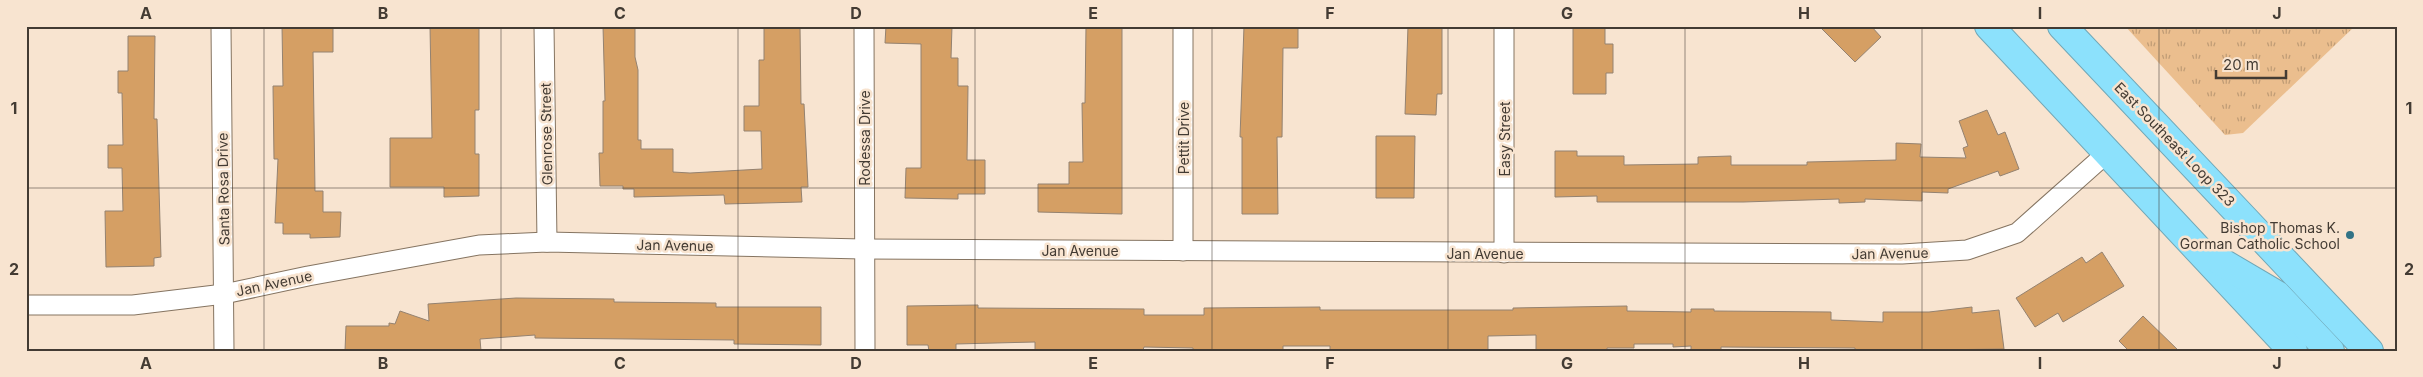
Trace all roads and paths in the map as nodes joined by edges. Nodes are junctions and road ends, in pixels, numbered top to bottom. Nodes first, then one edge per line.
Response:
1 (222, 26) edge
2 (544, 26) edge
3 (864, 26) edge
4 (1183, 26) edge
5 (1504, 26) edge
6 (1989, 26) edge
7 (2062, 26) edge
8 (2107, 153) junction
9 (547, 242) junction
10 (2192, 244) junction
11 (863, 249) junction
12 (1183, 251) junction
13 (1504, 253) junction
14 (224, 294) junction
15 (26, 305) edge
16 (224, 351) edge
17 (865, 351) edge
18 (2293, 351) edge
19 (2330, 351) edge
20 (2369, 351) edge

1 - 14 street, Santa Rosa Drive
2 - 9 street, Glenrose Street
3 - 11 street, Rodessa Drive
4 - 12 street, Pettit Drive
5 - 13 street, Easy Street
6 - 8 highway
7 - 20 highway, East Southeast Loop 323
8 - 10 highway
8 - 13 street, Jan Avenue
9 - 11 street, Jan Avenue
9 - 14 street, Jan Avenue
10 - 18 highway
10 - 19 highway
11 - 12 street, Jan Avenue
11 - 17 street, Rodessa Drive
12 - 13 street, Jan Avenue
14 - 15 street, Jan Avenue
14 - 16 street, Santa Rosa Drive

